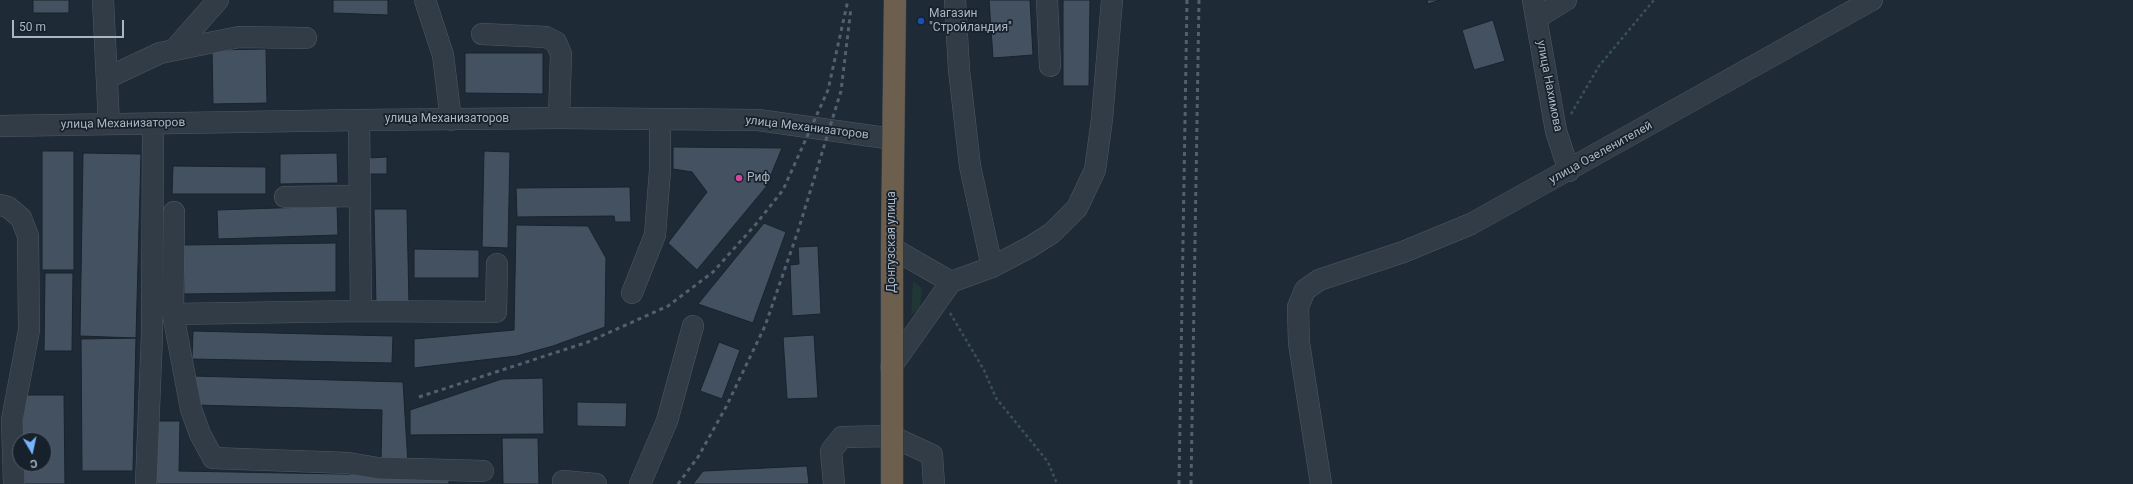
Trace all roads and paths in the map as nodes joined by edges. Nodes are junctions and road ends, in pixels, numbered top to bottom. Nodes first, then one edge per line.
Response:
1 (103, 0) edge
2 (218, 0) edge
3 (425, 0) edge
4 (895, 0) edge
5 (955, 0) edge
6 (1047, 0) edge
7 (1112, 0) edge
8 (1566, 0) edge
9 (1654, 0) edge
10 (1872, 0) edge
11 (1535, 9) edge
12 (482, 34) dead end
13 (306, 38) dead end
14 (174, 50) junction
15 (1050, 66) dead end
16 (107, 78) junction
17 (559, 118) junction
18 (660, 119) junction
19 (359, 120) junction
20 (451, 120) junction
21 (109, 124) junction
22 (153, 124) junction
23 (0, 126) edge
24 (1556, 131) junction
25 (893, 140) junction
26 (1569, 171) junction
27 (285, 196) dead end
28 (360, 196) junction
29 (0, 205) edge
30 (174, 212) dead end
31 (892, 248) junction
32 (497, 264) dead end
33 (992, 267) junction
34 (951, 282) junction
35 (632, 293) dead end
36 (950, 309) dead end
37 (361, 310) junction
38 (173, 314) junction
39 (693, 326) dead end
40 (891, 366) junction
41 (6, 420) edge
42 (891, 436) junction
43 (483, 471) dead end
44 (563, 481) dead end
45 (14, 484) edge
46 (146, 484) edge
47 (596, 484) edge
48 (640, 484) edge
49 (834, 484) edge
50 (892, 484) edge
51 (934, 484) edge
52 (1057, 484) edge
53 (1321, 484) edge

1 - 16 street
2 - 14 street
3 - 20 street
4 - 25 highway, Донгузская улица
5 - 33 street
6 - 15 street
7 - 33 street
8 - 11 street
9 - 24 path
10 - 26 street, улица Озеленителей
11 - 24 street, улица Нахимова
12 - 17 street
13 - 14 street
14 - 16 street
16 - 21 street
17 - 18 street, улица Механизаторов
17 - 20 street, улица Механизаторов
18 - 25 street, улица Механизаторов
18 - 35 street
19 - 20 street, улица Механизаторов
19 - 22 street, улица Механизаторов
19 - 28 street
21 - 22 street, улица Механизаторов
21 - 23 street, улица Механизаторов
22 - 46 street
24 - 26 street, улица Нахимова
25 - 31 highway, Донгузская улица
26 - 53 street, улица Озеленителей
27 - 28 street
28 - 37 street
29 - 41 street
30 - 38 street
31 - 34 street
31 - 40 highway, Донгузская улица
32 - 37 street
33 - 34 street
34 - 40 street
36 - 52 path
37 - 38 street
38 - 43 street
39 - 48 street
40 - 42 highway, Донгузская улица
41 - 45 street
42 - 49 street
42 - 50 highway, Донгузская улица
42 - 51 street
44 - 47 street

